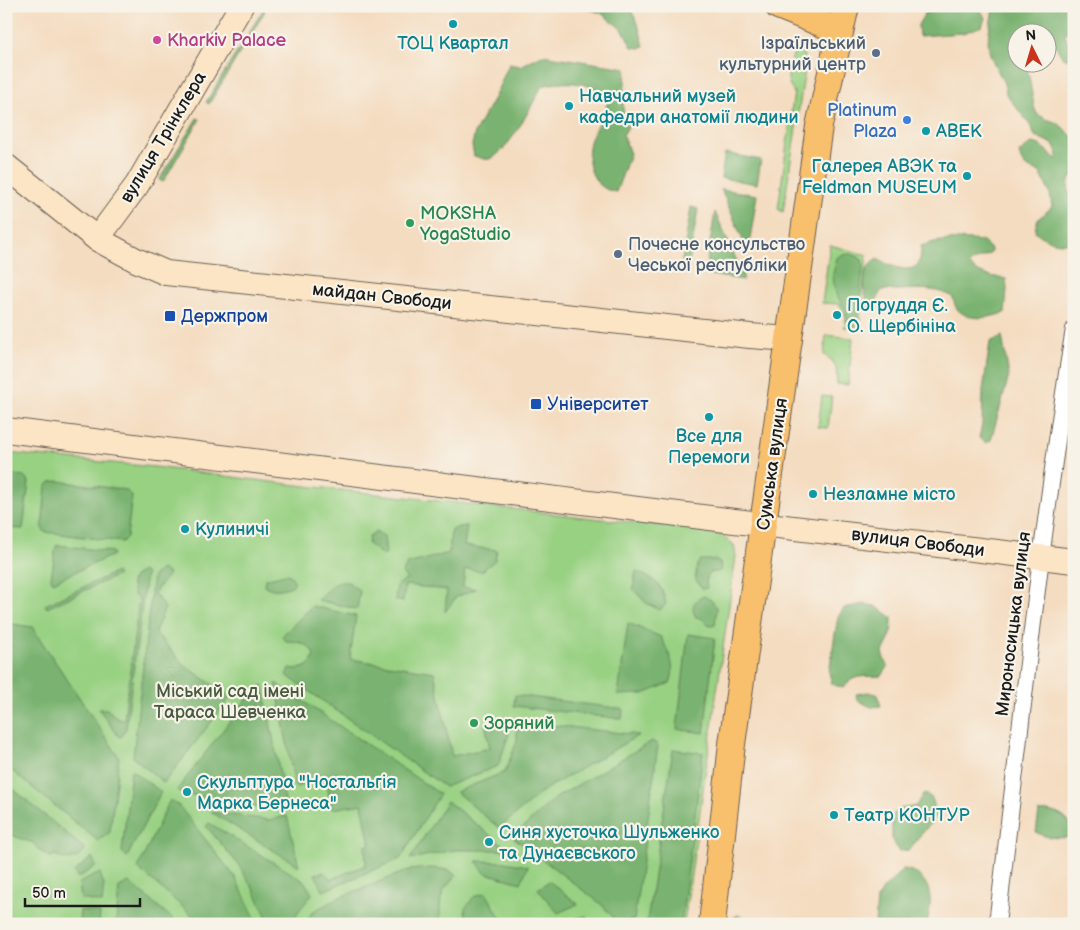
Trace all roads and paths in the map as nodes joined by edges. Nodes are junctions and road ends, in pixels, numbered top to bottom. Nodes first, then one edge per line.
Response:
1 (241, 6) edge
2 (778, 6) edge
3 (846, 6) edge
4 (840, 31) junction
5 (6, 166) edge
6 (97, 239) junction
7 (1074, 329) edge
8 (790, 338) junction
9 (6, 430) edge
10 (763, 524) junction
11 (1041, 556) junction
12 (1074, 561) edge
13 (712, 924) edge
14 (997, 924) edge

1 - 6 main road, вулиця Трінклера
2 - 4 main road
3 - 4 main road, Сумська вулиця
4 - 8 main road, Сумська вулиця
5 - 6 main road, майдан Свободи
6 - 8 main road, майдан Свободи
7 - 11 street, Мироносицька вулиця
8 - 10 main road, Сумська вулиця
9 - 10 main road
10 - 11 main road, вулиця Свободи
10 - 13 main road, Сумська вулиця
11 - 12 main road, вулиця Свободи
11 - 14 street, Мироносицька вулиця

